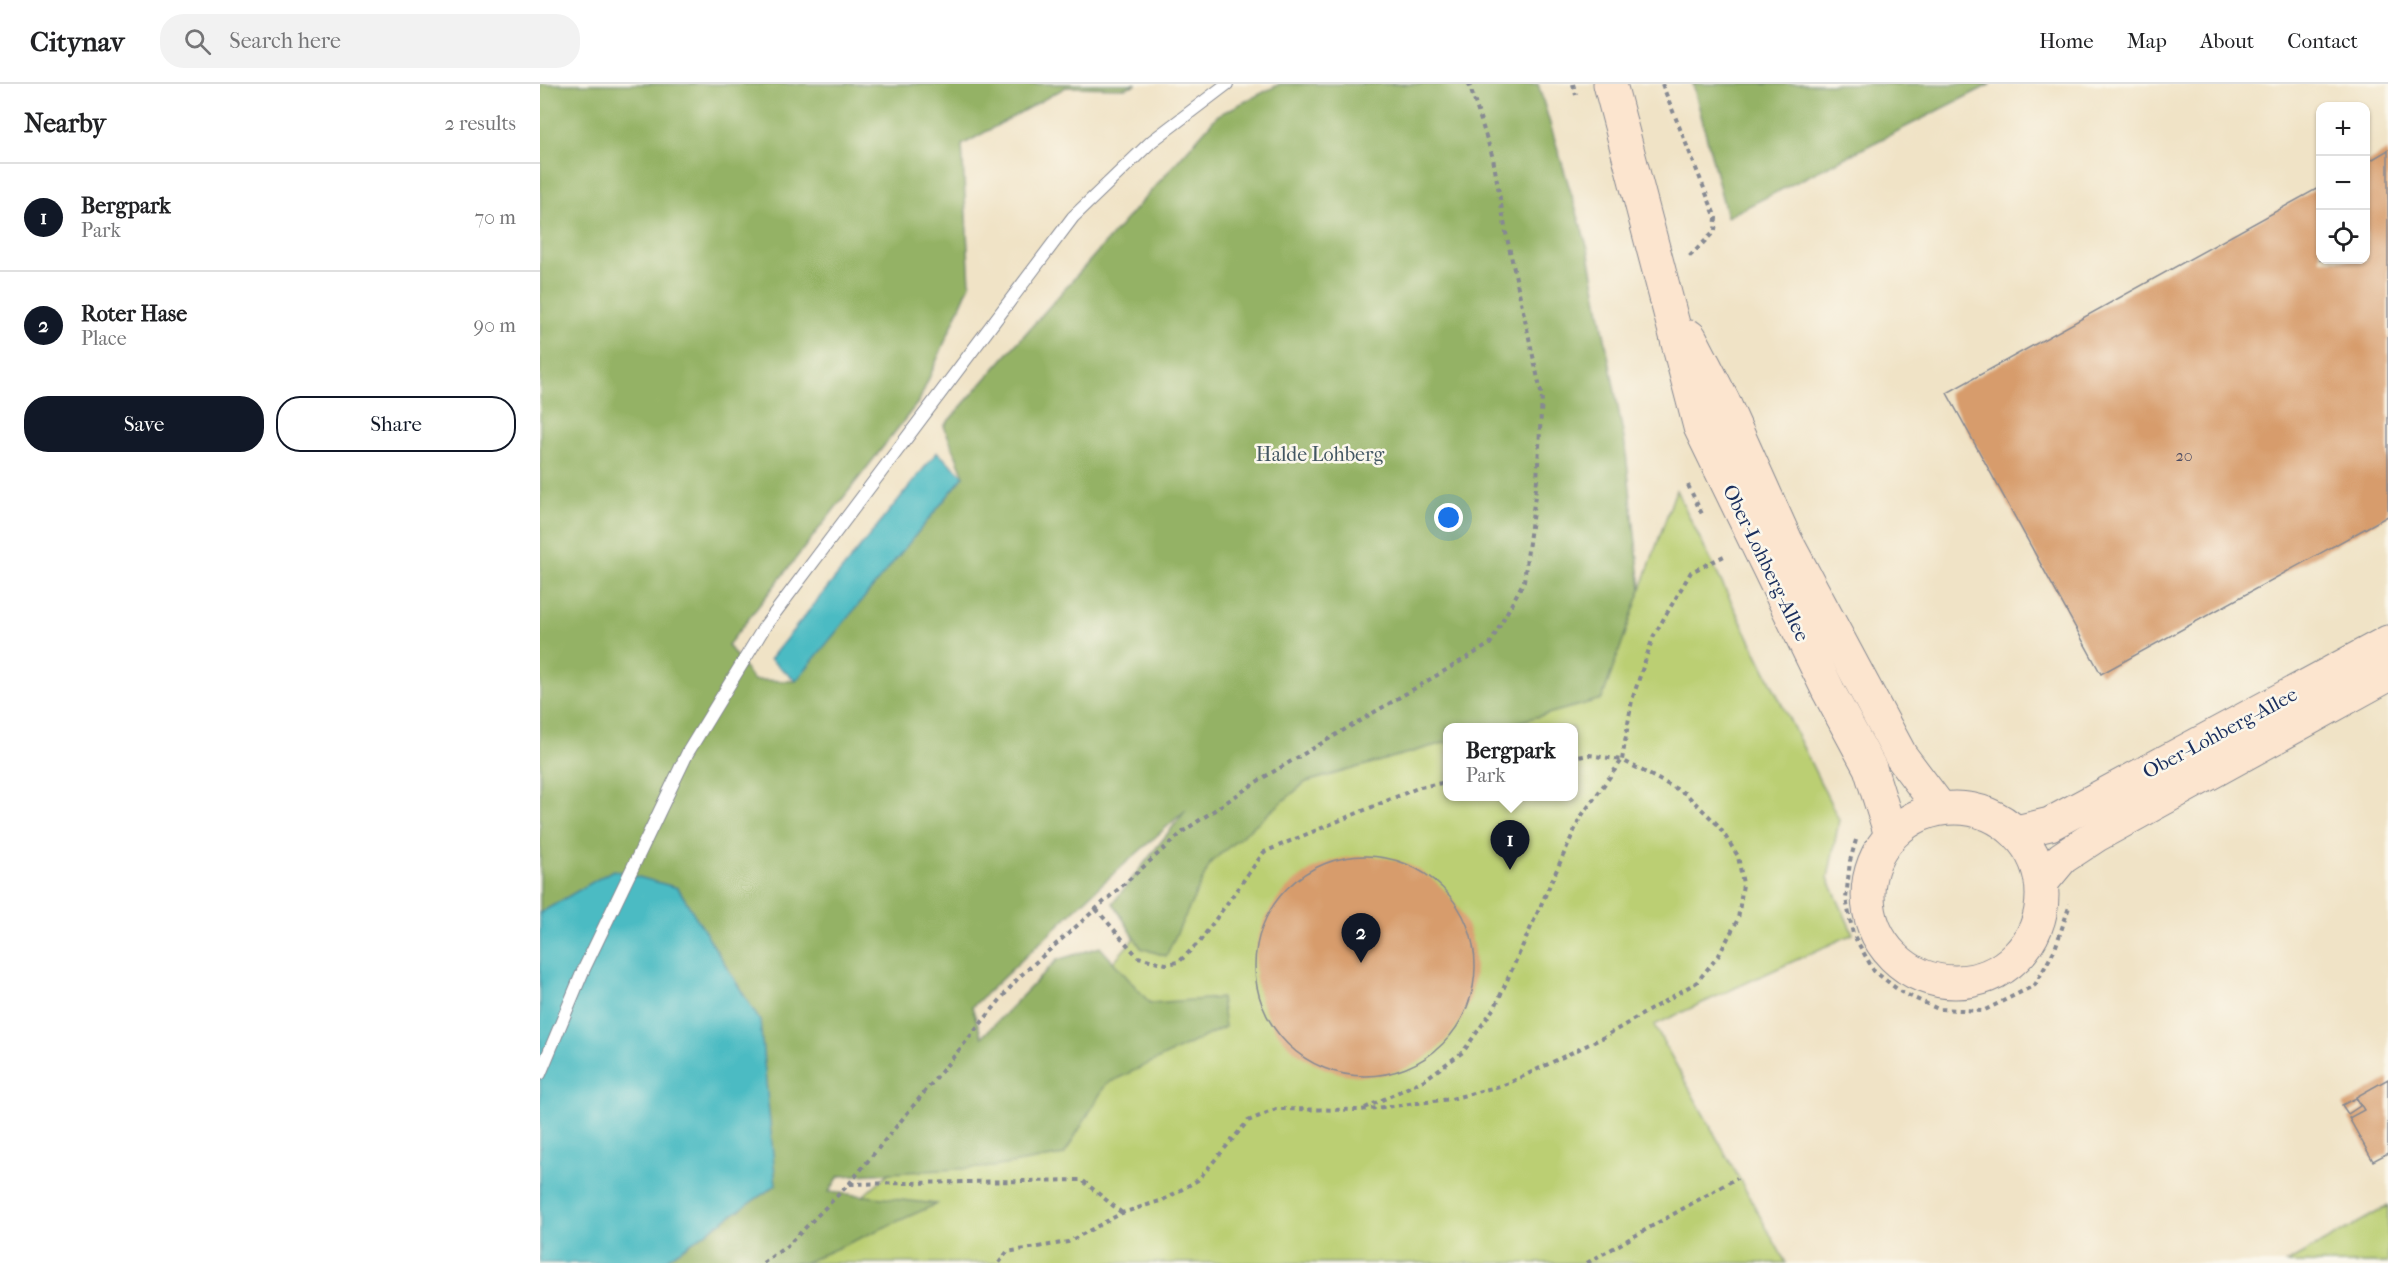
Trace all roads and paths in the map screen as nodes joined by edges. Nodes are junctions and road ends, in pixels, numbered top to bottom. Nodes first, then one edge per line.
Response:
1 (1227, 84) edge
2 (1469, 84) edge
3 (1610, 84) edge
4 (1662, 84) edge
5 (1662, 284) junction
6 (1724, 556) dead end
7 (2388, 642) edge
8 (2388, 675) edge
9 (1578, 757) edge
10 (1622, 760) junction
11 (1443, 783) edge
12 (1940, 808) junction
13 (2016, 832) junction
14 (1891, 835) junction
15 (2042, 882) junction
16 (1096, 909) junction
17 (540, 1074) edge
18 (1360, 1110) junction
19 (1737, 1178) dead end
20 (849, 1184) junction
21 (1122, 1213) junction
22 (763, 1263) edge
23 (999, 1263) edge
24 (1587, 1263) edge

1 - 17 lane
2 - 16 path
3 - 5 street, Ober-Lohberg-Allee
4 - 5 path
5 - 12 street, Ober-Lohberg-Allee
5 - 14 street, Ober-Lohberg-Allee
6 - 10 path
7 - 13 street, Ober-Lohberg-Allee
8 - 15 street, Ober-Lohberg-Allee
9 - 10 path
10 - 18 path
10 - 18 path
11 - 16 path
12 - 13 street
12 - 14 street
13 - 15 street
14 - 15 street
16 - 20 path
18 - 21 path
19 - 24 path
20 - 21 path
20 - 22 path
21 - 23 path

